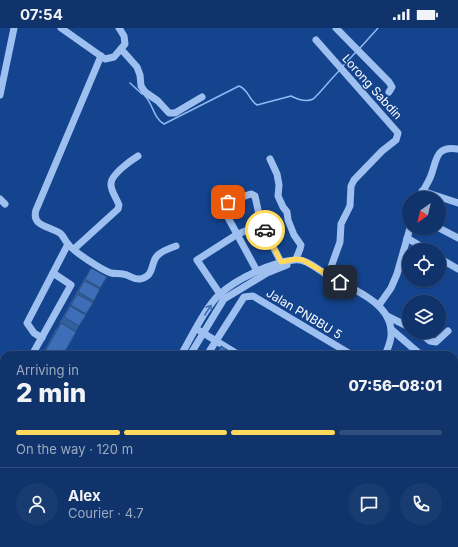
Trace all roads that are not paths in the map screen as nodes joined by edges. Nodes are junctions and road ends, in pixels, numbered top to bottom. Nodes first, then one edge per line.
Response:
1 (14, 28) edge
2 (61, 28) edge
3 (119, 28) edge
4 (336, 28) edge
5 (69, 30) edge
6 (316, 40) dead end
7 (121, 50) junction
8 (101, 56) junction
9 (390, 92) dead end
10 (0, 95) edge
11 (202, 97) dead end
12 (458, 149) edge
13 (138, 156) dead end
14 (270, 159) dead end
15 (423, 191) edge
16 (446, 200) edge
17 (458, 203) edge
18 (262, 224) junction
19 (446, 232) edge
20 (236, 235) junction
21 (408, 235) edge
22 (407, 238) junction
23 (458, 238) edge
24 (415, 243) edge
25 (71, 246) junction
26 (176, 246) dead end
27 (299, 260) junction
28 (281, 262) junction
29 (446, 262) edge
30 (458, 269) edge
31 (257, 271) junction
32 (53, 273) junction
33 (326, 274) junction
34 (222, 297) junction
35 (379, 305) junction
36 (387, 316) junction
37 (402, 324) edge
38 (196, 328) junction
39 (392, 330) junction
40 (203, 333) junction
41 (42, 338) junction
42 (428, 339) edge
43 (439, 339) edge
44 (216, 340) junction
45 (34, 351) edge
46 (183, 351) edge
47 (192, 351) edge
48 (209, 351) edge
49 (233, 351) edge
50 (345, 351) edge
51 (387, 351) edge
52 (416, 351) edge

1 - 10 street
2 - 5 street
3 - 7 street
4 - 9 street
5 - 8 street
6 - 33 street, Lorong Sabdin
7 - 8 street
7 - 11 street
8 - 25 street
12 - 15 street
13 - 25 street
14 - 27 street
16 - 17 street
18 - 20 street
18 - 20 street
18 - 28 street
19 - 23 street
20 - 31 street
20 - 34 street
21 - 22 street
22 - 24 street
22 - 35 street
25 - 26 street
25 - 32 street
27 - 28 street
27 - 33 street
27 - 34 street
28 - 31 street
29 - 30 street
31 - 34 street
32 - 41 street
32 - 41 street
33 - 35 street
38 -> 34 street
34 - 40 street
35 - 36 street
36 - 37 street
36 - 39 street
38 - 40 street
38 - 46 street
39 - 51 street
39 - 52 street
40 - 44 street
40 - 47 street
41 - 45 street
42 - 43 street
44 - 48 street
44 - 49 street
44 - 50 street, Jalan PNBBU 5

